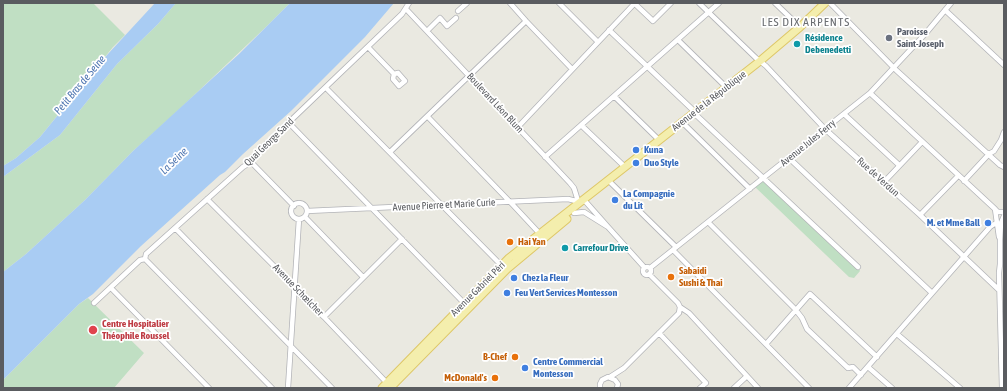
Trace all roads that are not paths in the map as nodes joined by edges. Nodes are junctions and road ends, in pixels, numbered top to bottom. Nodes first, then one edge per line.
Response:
1 (409, 3) edge
2 (467, 3) edge
3 (510, 3) edge
4 (559, 3) edge
5 (635, 3) edge
6 (671, 3) edge
7 (699, 3) edge
8 (719, 3) edge
9 (775, 3) edge
10 (825, 3) edge
11 (830, 3) edge
12 (951, 3) edge
13 (406, 9) junction
14 (945, 10) junction
15 (458, 11) dead end
16 (709, 12) junction
17 (456, 18) dead end
18 (526, 21) junction
19 (800, 27) junction
20 (608, 30) junction
21 (427, 31) junction
22 (678, 40) junction
23 (598, 42) junction
24 (368, 47) junction
25 (760, 60) junction
26 (1004, 65) edge
27 (647, 67) junction
28 (894, 67) junction
29 (572, 69) junction
30 (394, 74) dead end
31 (469, 76) junction
32 (726, 87) junction
33 (326, 88) junction
34 (870, 93) junction
35 (614, 96) junction
36 (694, 112) junction
37 (844, 114) junction
38 (428, 117) junction
39 (682, 122) junction
40 (289, 123) junction
41 (581, 125) junction
42 (517, 128) junction
43 (825, 129) junction
44 (1004, 132) edge
45 (659, 140) junction
46 (922, 142) junction
47 (390, 152) junction
48 (989, 154) junction
49 (545, 157) junction
50 (789, 158) junction
51 (251, 162) junction
52 (899, 165) junction
53 (625, 167) junction
54 (1004, 167) edge
55 (958, 176) junction
56 (763, 179) junction
57 (608, 180) junction
58 (964, 181) junction
59 (884, 182) junction
60 (574, 188) junction
61 (750, 189) junction
62 (207, 199) junction
63 (568, 199) junction
64 (510, 201) junction
65 (581, 201) junction
66 (442, 205) junction
67 (294, 206) junction
68 (373, 209) junction
69 (995, 209) junction
70 (307, 211) junction
71 (1004, 212) edge
72 (574, 213) junction
73 (920, 215) junction
74 (1004, 216) edge
75 (305, 217) junction
76 (298, 219) junction
77 (708, 222) junction
78 (1001, 225) edge
79 (608, 227) junction
80 (175, 228) junction
81 (540, 234) junction
82 (402, 239) junction
83 (675, 248) junction
84 (963, 257) junction
85 (145, 259) junction
86 (501, 265) junction
87 (1002, 265) edge
88 (858, 267) dead end
89 (650, 271) junction
90 (363, 277) junction
91 (295, 287) junction
92 (111, 288) junction
93 (999, 290) junction
94 (932, 293) junction
95 (94, 303) dead end
96 (464, 303) junction
97 (680, 307) junction
98 (795, 310) junction
99 (1002, 316) edge
100 (324, 317) junction
101 (660, 333) junction
102 (897, 334) junction
103 (766, 344) junction
104 (291, 346) junction
105 (877, 357) junction
106 (868, 367) junction
107 (624, 368) junction
108 (861, 375) junction
109 (747, 376) junction
110 (610, 377) junction
111 (1003, 379) edge
112 (386, 386) edge
113 (617, 386) edge
114 (209, 388) edge
115 (272, 388) edge
116 (288, 388) edge
117 (332, 388) edge
118 (600, 388) edge
119 (700, 388) edge
120 (734, 388) edge
121 (758, 388) edge
122 (809, 388) edge
123 (849, 388) edge
124 (892, 388) edge
125 (960, 388) edge
126 (1002, 388) edge

1 - 13 street, Quai George Sand
2 - 15 street
3 - 18 street
4 - 23 street
5 - 6 street
5 - 20 street
7 - 16 street, Rue de Verdun
8 - 16 street
9 - 19 street
10 - 19 main road, Avenue de la République
11 - 28 street
12 - 14 street, Avenue Jules Ferry
13 - 21 street, Boulevard Léon Blum
13 - 24 street, Quai George Sand
14 - 26 street
14 - 28 street, Avenue Jules Ferry
16 - 22 street
16 - 25 street, Rue de Verdun
17 - 21 street
18 - 29 street
18 - 31 street
19 - 25 main road, Avenue de la République
20 - 23 street
20 - 27 street
21 - 31 street, Boulevard Léon Blum
22 - 27 street
22 - 32 street
23 - 29 street
24 - 30 street
24 - 33 street, Quai George Sand
25 - 32 main road, Avenue de la République
25 - 43 street, Rue de Verdun
27 - 35 street
27 - 36 street
28 - 34 street, Avenue Jules Ferry
28 - 48 street
29 - 42 street
31 - 38 street
31 - 42 street, Boulevard Léon Blum
32 - 36 main road, Avenue de la République
33 - 40 street, Quai George Sand
33 - 47 street
34 - 37 street, Avenue Jules Ferry
34 - 46 street
35 - 41 street
35 - 45 street
36 - 39 main road, Avenue de la République
36 - 56 street
37 - 43 street, Avenue Jules Ferry
37 - 52 street
38 - 47 street
38 - 64 street
39 - 45 main road, Avenue de la République
39 - 61 street
40 - 51 street, Quai George Sand
40 - 68 street
41 - 49 street
41 - 53 street
42 - 49 street, Boulevard Léon Blum
43 - 50 street, Avenue Jules Ferry
43 - 59 street, Rue de Verdun
44 - 48 street
45 - 53 main road, Avenue de la République
46 - 52 street
46 - 55 street
47 - 66 street
48 - 54 street
48 - 58 street
49 - 60 street, Boulevard Léon Blum
50 - 56 street, Avenue Jules Ferry
50 - 94 street
51 - 62 street, Quai George Sand
51 - 67 street
52 - 59 street
53 - 57 main road, Avenue de la République
55 - 58 street
55 - 73 street
56 - 61 street, Avenue Jules Ferry
56 - 88 street
57 - 65 main road, Avenue de la République
57 - 83 street
58 - 69 street
59 - 73 street, Rue de Verdun
60 - 63 street
60 - 65 street, Boulevard Léon Blum
61 - 77 street, Avenue Jules Ferry
62 - 80 street, Quai George Sand
62 - 91 street, Avenue Schœlcher
63 - 64 street, Avenue Pierre et Marie Curie
63 - 65 street, Avenue Pierre et Marie Curie
64 - 66 street, Avenue Pierre et Marie Curie
64 - 81 street
65 - 72 main road, Avenue Gabriel Péri
65 - 79 street
65 - 81 main road, Avenue Gabriel Péri
66 - 68 street, Avenue Pierre et Marie Curie
66 - 86 street
67 - 70 street
67 - 76 street
68 - 70 street, Avenue Pierre et Marie Curie
68 - 82 street
69 - 71 street
69 - 78 street
70 - 75 street
72 - 79 street
72 - 112 main road, Avenue Gabriel Péri
73 - 84 street, Rue de Verdun
74 - 78 street
75 - 76 street
75 - 90 street
76 - 91 street
77 - 83 street, Avenue Jules Ferry
77 - 98 street
78 - 84 street
78 - 87 street
79 - 89 street
80 - 85 street, Quai George Sand
80 - 104 street
81 - 86 main road, Avenue Gabriel Péri
82 - 90 street
82 - 96 street
83 - 89 street, Avenue Jules Ferry
83 - 103 street
84 - 93 street, Rue de Verdun
84 - 94 street
85 - 92 street, Quai George Sand
85 - 115 street
86 - 96 main road, Avenue Gabriel Péri
87 - 93 street
89 - 97 street
90 - 100 street
91 - 100 street, Avenue Schœlcher
91 - 104 street
92 - 95 street, Quai George Sand
92 - 114 street
93 - 99 street
94 - 102 street
96 - 112 main road, Avenue Gabriel Péri
97 - 101 street
97 - 109 street
98 - 103 street
98 - 105 street
98 - 108 street
99 - 111 street
100 - 112 street, Avenue Schœlcher
101 - 107 street
101 - 119 street
102 - 105 street
102 - 125 street
103 - 122 street
104 - 116 street
104 - 117 street
105 - 106 street
106 - 108 street
106 - 124 street
107 - 110 street
107 - 113 street
108 - 123 street
109 - 120 street
109 - 121 street
110 - 113 street
110 - 118 street
111 - 126 street

